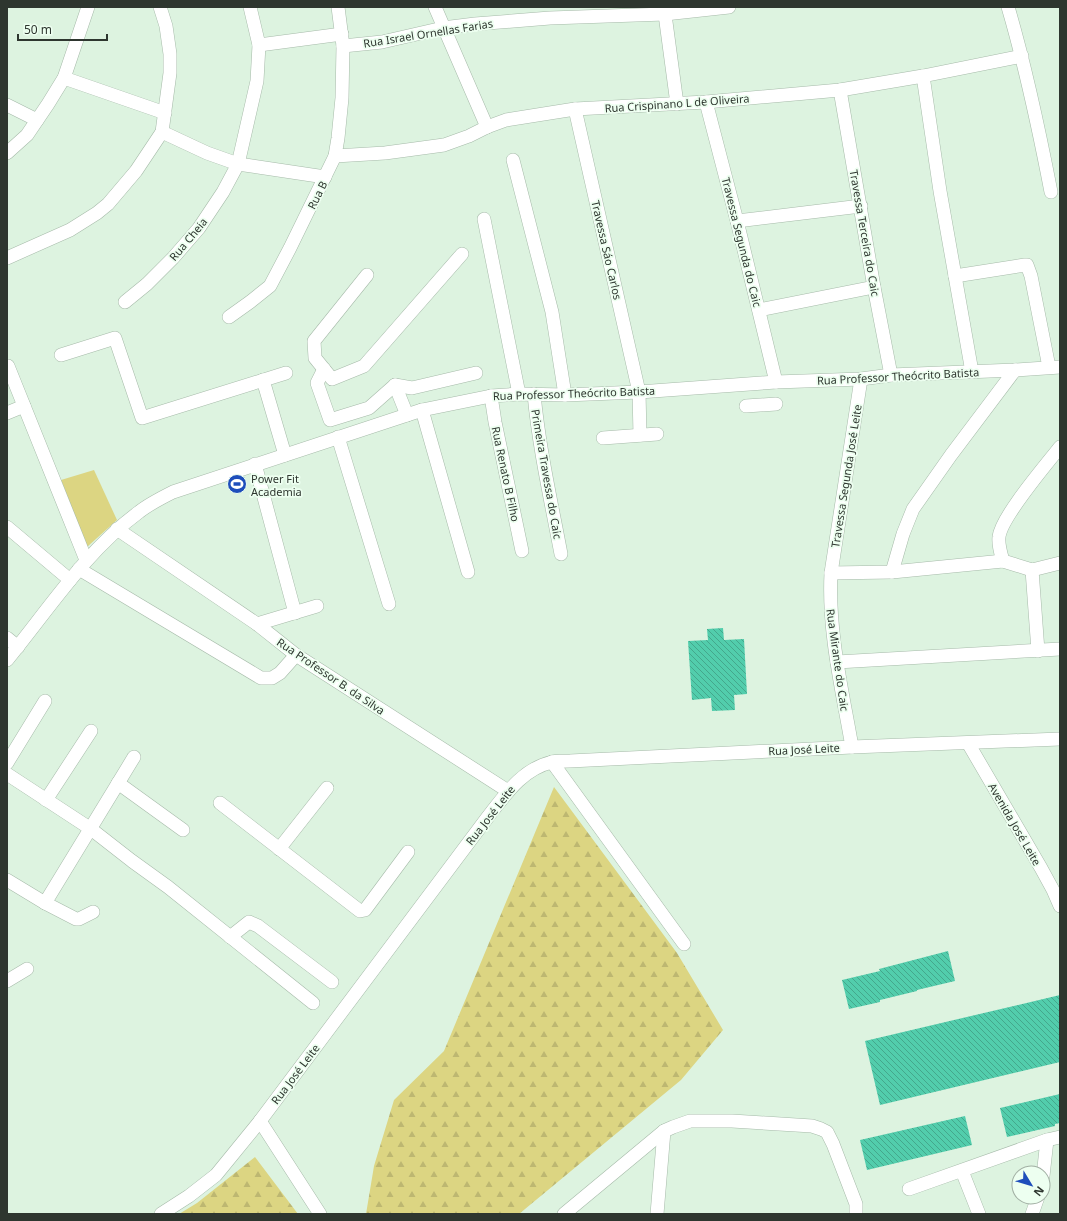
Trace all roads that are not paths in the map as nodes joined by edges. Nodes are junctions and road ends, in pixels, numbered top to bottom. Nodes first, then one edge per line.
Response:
1 (88, 7) edge
2 (160, 7) edge
3 (250, 7) edge
4 (338, 7) edge
5 (435, 7) edge
6 (729, 7) edge
7 (1008, 7) edge
8 (665, 10) edge
9 (443, 28) junction
10 (343, 40) junction
11 (259, 45) junction
12 (1022, 56) junction
13 (924, 76) junction
14 (64, 78) junction
15 (840, 90) junction
16 (706, 102) junction
17 (678, 104) junction
18 (7, 105) edge
19 (575, 109) junction
20 (165, 113) junction
21 (37, 120) junction
22 (487, 127) junction
23 (162, 132) junction
24 (7, 153) edge
25 (335, 156) junction
26 (513, 160) dead end
27 (238, 164) junction
28 (326, 177) junction
29 (1051, 192) dead end
30 (861, 206) junction
31 (484, 219) dead end
32 (737, 221) junction
33 (462, 254) dead end
34 (7, 258) edge
35 (367, 275) dead end
36 (955, 276) junction
37 (874, 288) junction
38 (125, 302) dead end
39 (759, 310) junction
40 (229, 316) dead end
41 (61, 355) dead end
42 (8, 366) edge
43 (1055, 367) edge
44 (324, 369) junction
45 (1015, 370) junction
46 (972, 372) junction
47 (286, 373) dead end
48 (476, 373) dead end
49 (891, 375) junction
50 (861, 379) junction
51 (263, 380) junction
52 (776, 382) junction
53 (755, 384) junction
54 (395, 386) junction
55 (639, 392) junction
56 (519, 394) junction
57 (534, 394) junction
58 (565, 395) junction
59 (491, 396) junction
60 (776, 404) dead end
61 (24, 406) junction
62 (422, 410) junction
63 (7, 412) edge
64 (406, 415) junction
65 (657, 434) dead end
66 (640, 435) junction
67 (338, 438) junction
68 (603, 438) dead end
69 (1060, 447) edge
70 (285, 455) junction
71 (255, 464) junction
72 (7, 527) edge
73 (117, 529) junction
74 (522, 552) dead end
75 (561, 554) dead end
76 (1003, 562) junction
77 (1060, 563) edge
78 (82, 564) junction
79 (1032, 570) junction
80 (468, 572) dead end
81 (892, 572) junction
82 (831, 573) junction
83 (70, 580) junction
84 (389, 604) dead end
85 (317, 606) dead end
86 (295, 613) junction
87 (257, 624) junction
88 (7, 638) edge
89 (18, 647) junction
90 (1060, 649) edge
91 (1038, 651) junction
92 (296, 655) junction
93 (7, 660) edge
94 (837, 662) junction
95 (44, 701) dead end
96 (91, 731) dead end
97 (1060, 739) edge
98 (968, 743) junction
99 (852, 747) junction
100 (134, 757) dead end
101 (552, 762) junction
102 (7, 763) edge
103 (7, 774) edge
104 (118, 783) junction
105 (328, 788) dead end
106 (508, 791) junction
107 (46, 800) junction
108 (220, 804) dead end
109 (90, 829) junction
110 (182, 830) dead end
111 (280, 849) junction
112 (408, 852) dead end
113 (7, 880) edge
114 (45, 903) junction
115 (1060, 906) edge
116 (92, 912) dead end
117 (230, 937) junction
118 (684, 944) dead end
119 (27, 968) dead end
120 (7, 981) edge
121 (332, 982) dead end
122 (314, 1003) dead end
123 (260, 1121) junction
124 (664, 1131) junction
125 (1054, 1138) edge
126 (1046, 1165) edge
127 (962, 1170) junction
128 (909, 1190) dead end
129 (161, 1214) edge
130 (320, 1214) edge
131 (564, 1214) edge
132 (658, 1214) edge
133 (856, 1214) edge
134 (979, 1214) edge

1 - 14 street
2 - 20 street
3 - 11 street, Rua Cheia
4 - 10 street, Rua B
5 - 9 street
6 - 8 street, Rua Israel Ornellas Farias
7 - 12 street
8 - 9 street, Rua Israel Ornellas Farias
8 - 17 street
9 - 10 street, Rua Israel Ornellas Farias
9 - 22 street
10 - 11 street, Rua Israel Ornellas Farias
10 - 25 street, Rua B
11 - 27 street, Rua Cheia
12 - 13 street, Rua Crispinano L de Oliveira
12 - 29 street
13 - 15 street, Rua Crispinano L de Oliveira
13 - 36 street
14 - 20 street
14 - 21 street
15 - 16 street, Rua Crispinano L de Oliveira
15 - 30 street, Travessa Terceira do Caic
16 - 17 street, Rua Crispinano L de Oliveira
16 - 32 street, Travessa Segunda do Caic
17 - 19 street, Rua Crispinano L de Oliveira
18 - 21 street
19 - 22 street, Rua Crispinano L de Oliveira
19 - 55 street, Travessa Sáo Carlos
20 - 23 street
21 - 24 street
22 - 25 street, Rua Crispinano L de Oliveira
23 - 27 street
23 - 34 street
25 - 28 street, Rua B
26 - 58 street
27 - 28 street
27 - 38 street, Rua Cheia
28 - 40 street, Rua B
30 - 32 street
30 - 37 street, Travessa Terceira do Caic
31 - 56 street
32 - 39 street, Travessa Segunda do Caic
33 - 44 street
35 - 44 street
36 - 43 street
36 - 46 street
37 - 39 street
37 - 49 street, Travessa Terceira do Caic
39 - 52 street, Travessa Segunda do Caic
41 - 51 street
42 - 61 street
43 - 45 street, Rua Professor Theócrito Batista
44 - 54 street
45 - 46 street, Rua Professor Theócrito Batista
45 - 81 street
46 - 49 street, Rua Professor Theócrito Batista
47 - 51 street
48 - 54 street
49 - 50 street, Rua Professor Theócrito Batista
50 - 52 street, Rua Professor Theócrito Batista
50 - 82 street, Travessa Segunda José Leite
51 - 70 street
52 - 53 street, Rua Professor Theócrito Batista
53 - 55 street, Rua Professor Theócrito Batista
53 - 60 street
54 - 64 street
55 - 58 street, Rua Professor Theócrito Batista
55 - 66 street, Travessa Sáo Carlos
56 - 57 street, Rua Professor Theócrito Batista
56 - 59 street, Rua Professor Theócrito Batista
57 - 58 street, Rua Professor Theócrito Batista
57 - 75 street, Primeira Travessa do Caic
59 - 62 street, Rua Professor Theócrito Batista
59 - 74 street, Rua Renato B Filho
61 - 63 street
61 - 78 street
62 - 64 street, Rua Professor Theócrito Batista
62 - 80 street
64 - 67 street, Rua Professor Theócrito Batista
65 - 66 street
66 - 68 street
67 - 70 street, Rua Professor Theócrito Batista
67 - 84 street
69 - 76 street
70 - 71 street, Rua Professor Theócrito Batista
71 - 73 street, Rua Professor Theócrito Batista
71 - 86 street
72 - 83 street
73 - 78 street, Rua Professor Theócrito Batista
73 - 87 street, Rua Professor B. da Silva
76 - 79 street
76 - 81 street
77 - 79 street
78 - 83 street, Rua Professor Theócrito Batista
78 - 92 street
79 - 91 street
81 - 82 street
82 - 94 street, Rua Mirante do Caic
83 - 89 street, Rua Professor Theócrito Batista
85 - 86 street
86 - 87 street
87 - 92 street, Rua Professor B. da Silva
88 - 89 street
89 - 93 street, Rua Professor Theócrito Batista
90 - 91 street
91 - 94 street
92 - 106 street, Rua Professor B. da Silva
94 - 99 street, Rua Mirante do Caic
95 - 102 street
96 - 107 street
97 - 98 street, Rua José Leite
98 - 99 street, Rua José Leite
98 - 115 street, Avenida José Leite
99 - 101 street, Rua José Leite
100 - 104 street
101 - 106 street, Rua José Leite
101 - 118 street
103 - 107 street
104 - 109 street
104 - 110 street
105 - 111 street
106 - 123 street, Rua José Leite
107 - 109 street
108 - 111 street
109 - 114 street
109 - 117 street
111 - 112 street
113 - 114 street
114 - 116 street
117 - 121 street
117 - 122 street
119 - 120 street
123 - 129 street, Rua José Leite
123 - 130 street
124 - 131 street
124 - 132 street
124 - 133 street
125 - 126 street
125 - 127 street
127 - 128 street
127 - 134 street

